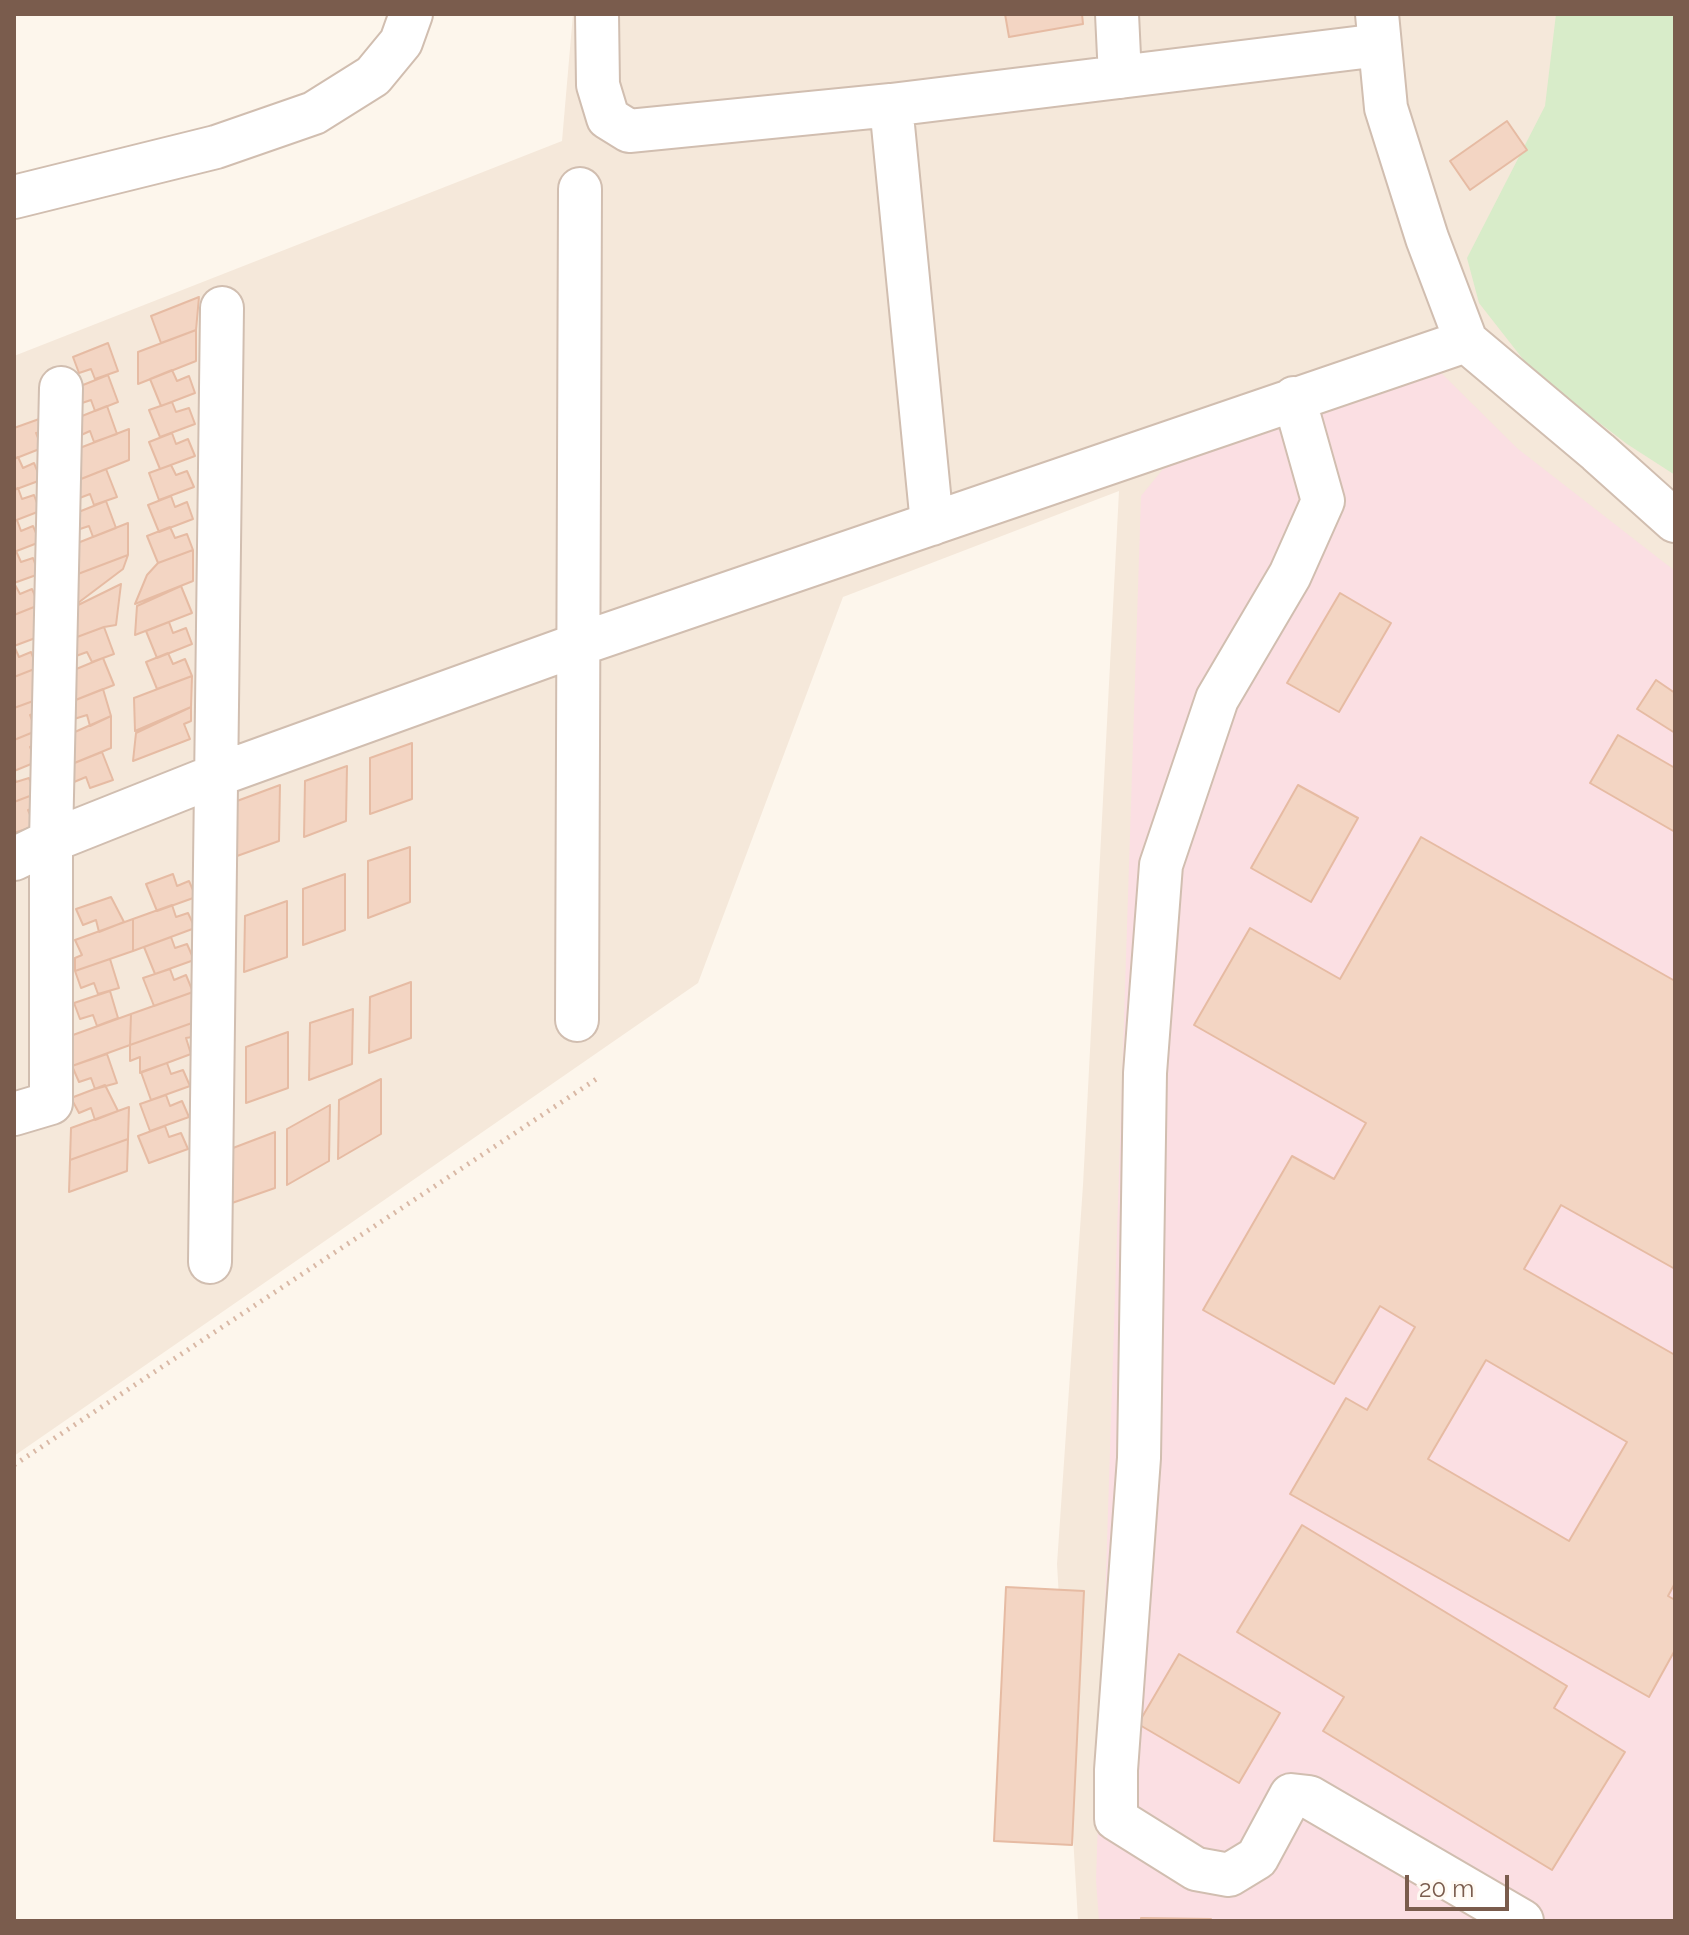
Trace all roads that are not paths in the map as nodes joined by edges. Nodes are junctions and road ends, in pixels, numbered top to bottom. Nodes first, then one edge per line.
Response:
1 (411, 14) edge
2 (597, 14) edge
3 (1117, 14) edge
4 (1378, 29) edge
5 (1120, 77) junction
6 (891, 105) junction
7 (580, 189) dead end
8 (14, 197) edge
9 (222, 308) dead end
10 (1466, 341) junction
11 (61, 388) dead end
12 (1294, 398) junction
13 (1675, 521) edge
14 (932, 524) junction
15 (577, 645) junction
16 (217, 775) junction
17 (32, 850) edge
18 (577, 1020) dead end
19 (14, 1114) edge
20 (210, 1262) dead end
21 (1522, 1921) edge

1 - 8 street
2 - 6 street
3 - 5 street
4 - 5 street
4 - 10 street
5 - 6 street
6 - 14 street
7 - 15 street
9 - 16 street
10 - 12 street
10 - 13 street
11 - 17 street
12 - 14 street
12 - 21 street
14 - 15 street
15 - 16 street
15 - 18 street
16 - 17 street
16 - 20 street
17 - 19 street

